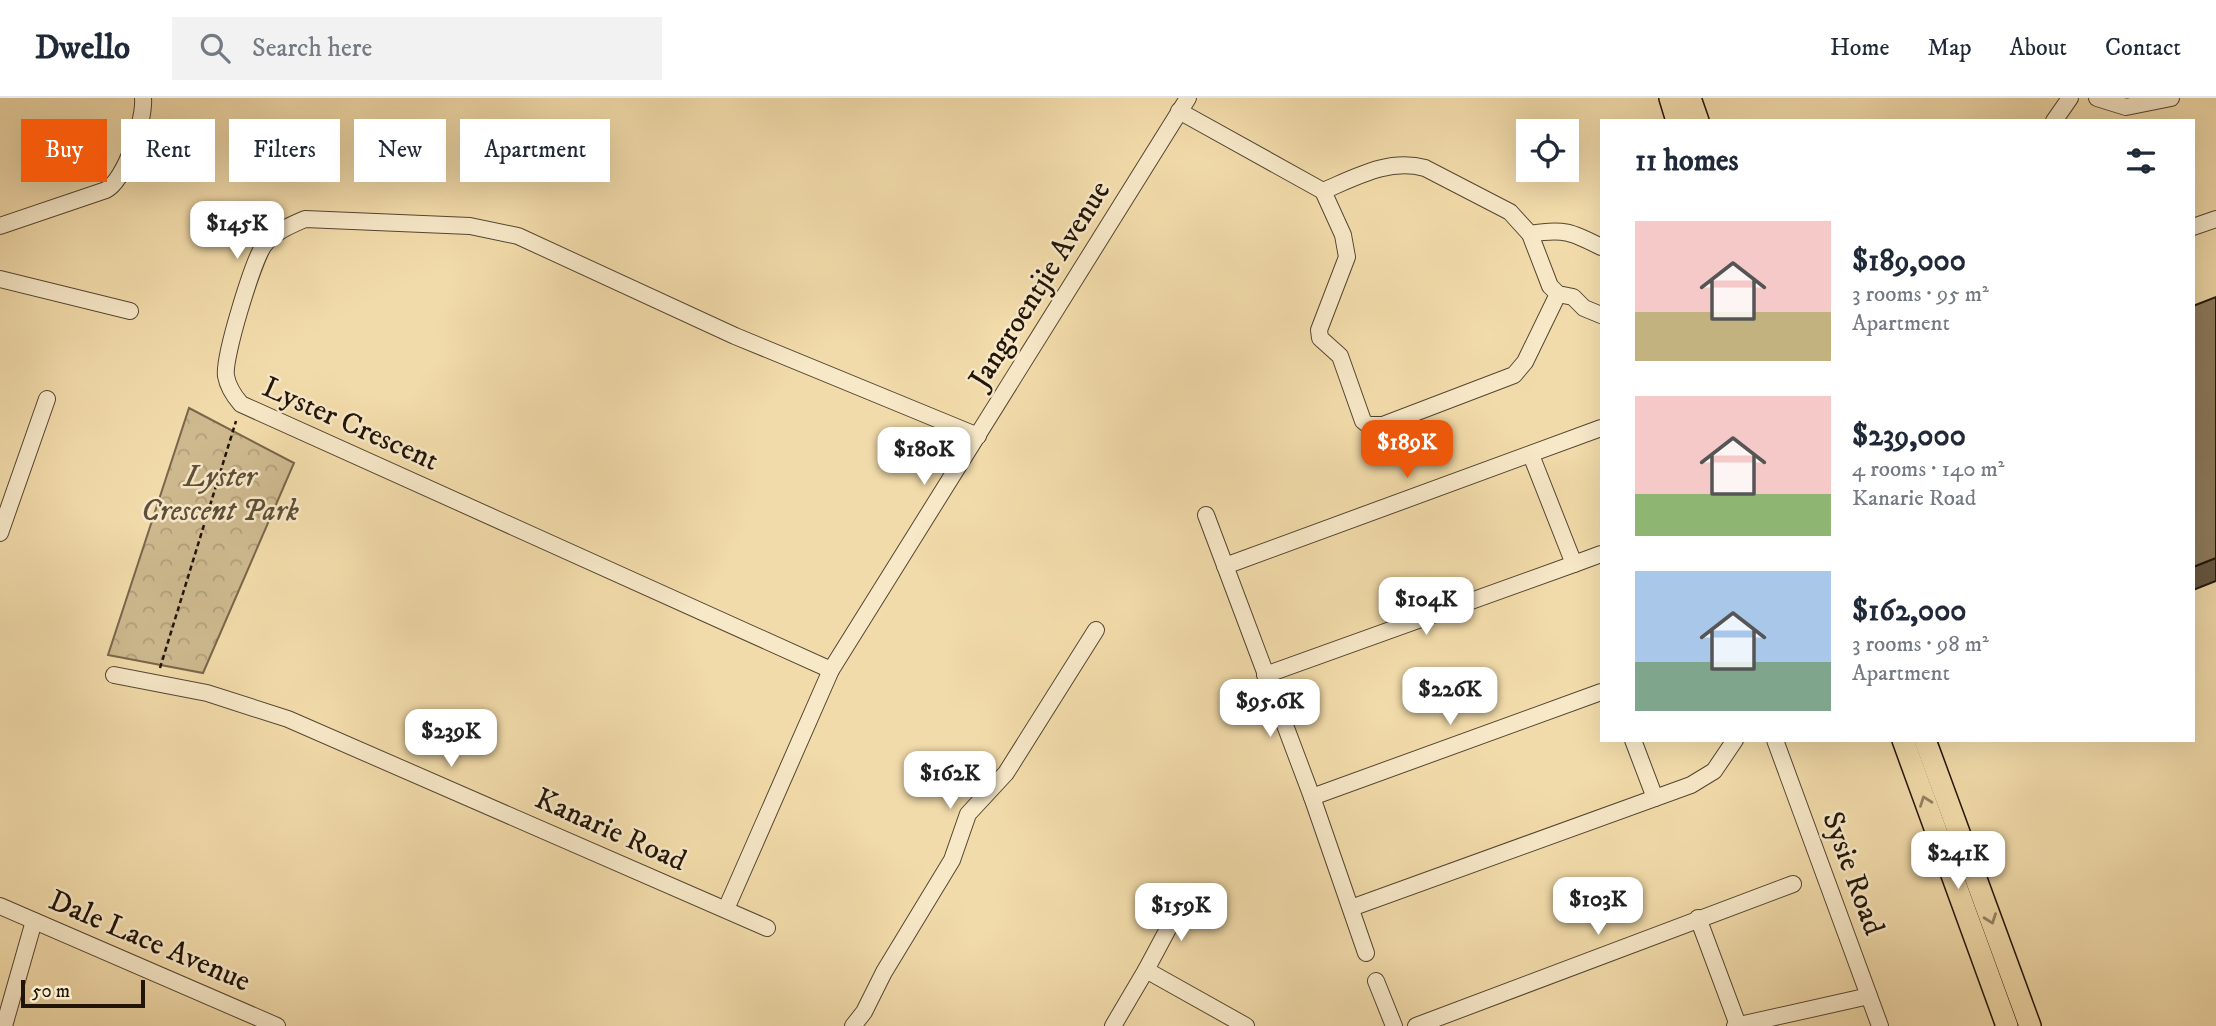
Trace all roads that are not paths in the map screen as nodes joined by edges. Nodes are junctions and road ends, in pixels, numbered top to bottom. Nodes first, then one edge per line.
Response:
1 (143, 98) edge
2 (1670, 98) edge
3 (1690, 98) edge
4 (2070, 98) edge
5 (2097, 98) edge
6 (2163, 99) edge
7 (1183, 105) edge
8 (1676, 119) edge
9 (1697, 119) edge
10 (2055, 119) edge
11 (1323, 191) junction
12 (2216, 219) edge
13 (0, 226) edge
14 (2195, 226) edge
15 (1530, 234) junction
16 (1600, 246) edge
17 (0, 279) edge
18 (1558, 294) junction
19 (130, 311) dead end
20 (1596, 313) edge
21 (47, 399) dead end
22 (1600, 428) edge
23 (978, 436) junction
24 (1531, 455) junction
25 (1206, 515) dead end
26 (2, 526) edge
27 (1600, 554) edge
28 (1574, 564) junction
29 (1225, 566) junction
30 (1096, 630) dead end
31 (831, 670) junction
32 (114, 675) dead end
33 (1265, 675) junction
34 (1600, 692) edge
35 (1634, 742) edge
36 (1734, 742) edge
37 (1776, 742) edge
38 (1904, 742) edge
39 (1926, 742) edge
40 (1312, 797) junction
41 (1655, 798) junction
42 (1793, 884) dead end
43 (1185, 899) dead end
44 (0, 906) edge
45 (1351, 908) junction
46 (726, 909) junction
47 (1698, 918) junction
48 (34, 921) junction
49 (767, 928) dead end
50 (1366, 953) dead end
51 (1146, 970) junction
52 (1376, 981) dead end
53 (1869, 996) junction
54 (4, 1026) edge
55 (277, 1026) edge
56 (853, 1026) edge
57 (1113, 1026) edge
58 (1245, 1026) edge
59 (1394, 1026) edge
60 (1416, 1026) edge
61 (1737, 1026) edge
62 (1880, 1026) edge
63 (2007, 1026) edge
64 (2030, 1026) edge

1 - 13 street
2 - 8 main road
3 - 9 main road
4 - 10 street
5 - 6 street
7 - 11 street
7 - 23 street, Jangroentjie Avenue
11 - 15 street
11 - 18 street
12 - 14 street
15 - 16 street
15 - 18 street
17 - 19 street
18 - 20 street
21 - 26 street
22 - 24 street
23 - 31 street, Jangroentjie Avenue
23 - 31 street, Lyster Crescent
24 - 28 street
24 - 29 street
25 - 29 street
27 - 28 street
28 - 33 street
29 - 33 street
30 - 56 street
31 - 46 street, Jangroentjie Avenue
32 - 46 street, Kanarie Road
33 - 40 street
34 - 40 street
35 - 41 street
36 - 41 street
37 - 53 street, Sysie Road
63 -> 38 main road
39 -> 64 main road
40 - 45 street
41 - 45 street
42 - 47 street
43 - 51 street
44 - 48 street, Dale Lace Avenue
45 - 50 street
46 - 49 street, Kanarie Road
47 - 60 street
47 - 61 street
48 - 54 street
48 - 55 street, Dale Lace Avenue
51 - 57 street
51 - 58 street
52 - 59 street
53 - 61 street
53 - 62 street, Sysie Road

